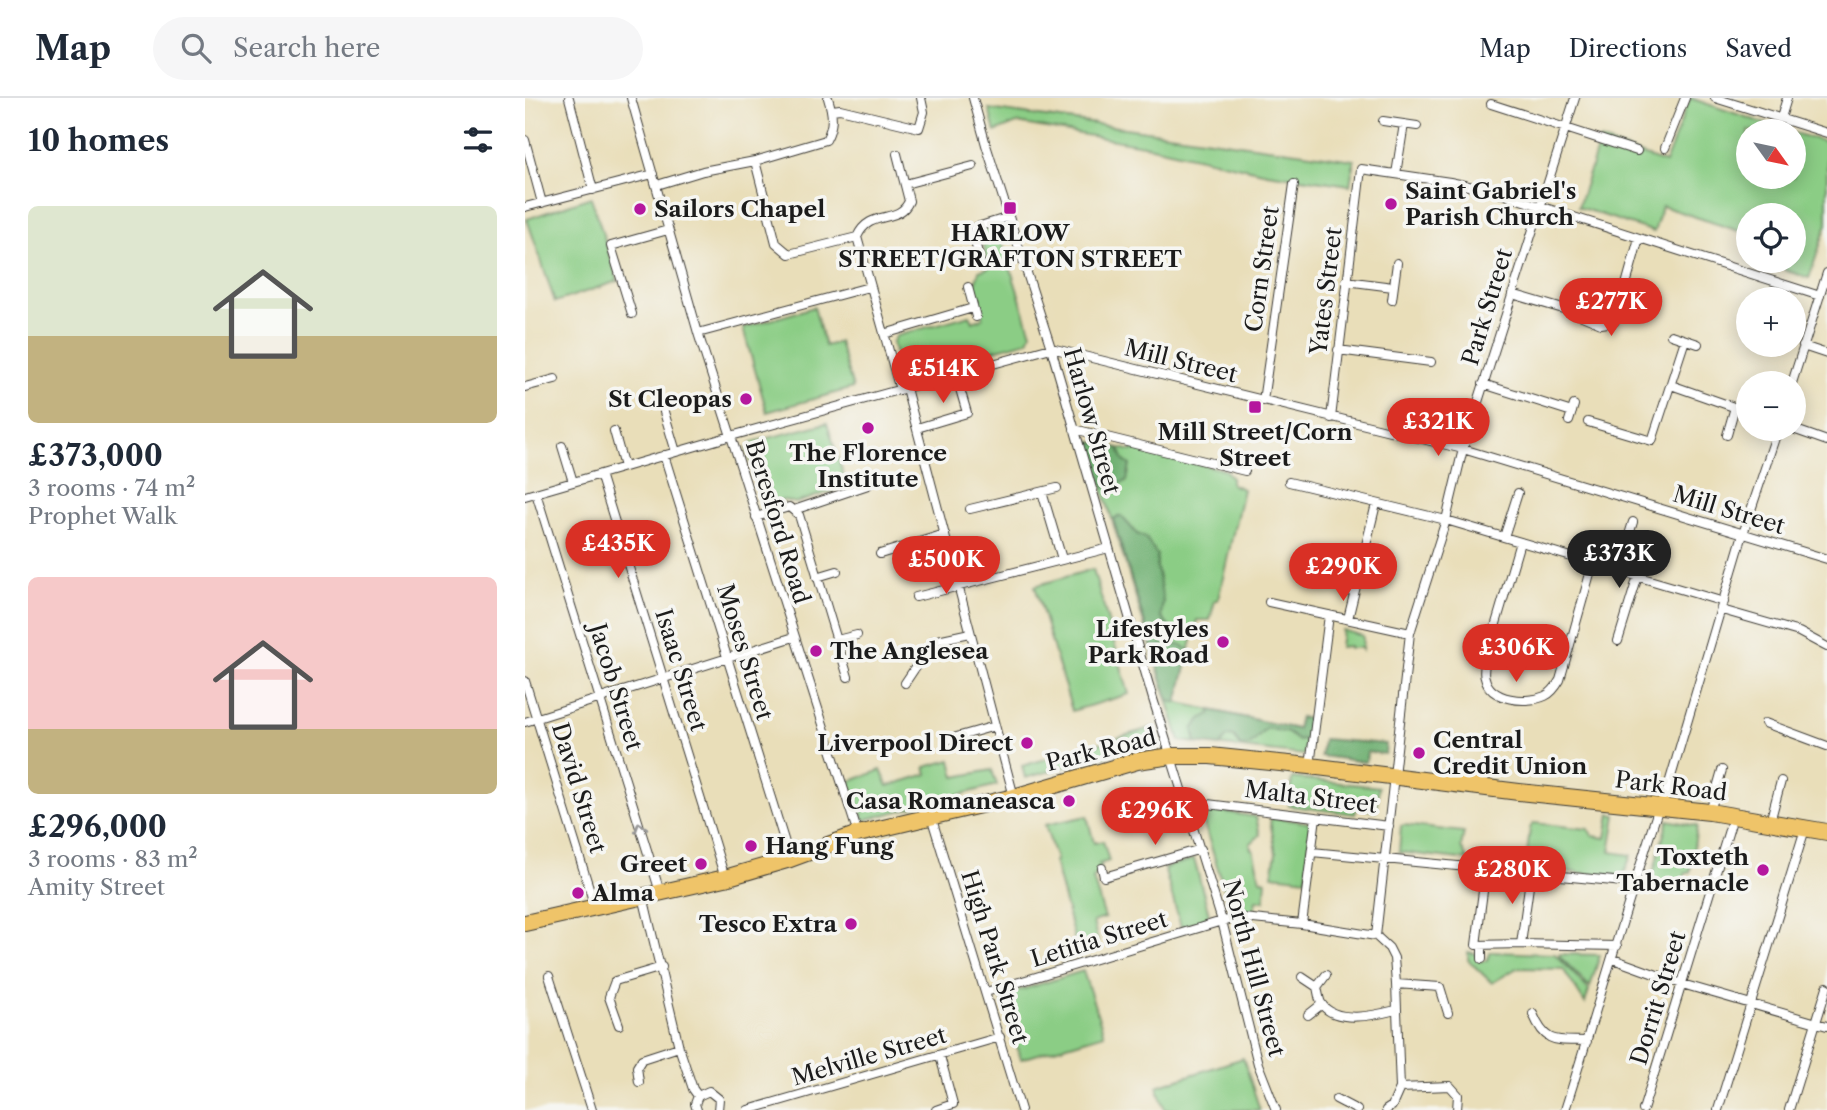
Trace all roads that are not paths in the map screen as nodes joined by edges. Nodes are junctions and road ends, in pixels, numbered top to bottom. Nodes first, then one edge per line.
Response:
1 (569, 98) edge
2 (631, 98) edge
3 (828, 98) edge
4 (921, 98) edge
5 (973, 98) edge
6 (1575, 98) edge
7 (1685, 98) edge
8 (1715, 98) edge
9 (1787, 98) edge
10 (1491, 104) dead end
11 (832, 110) junction
12 (1781, 118) junction
13 (1383, 121) dead end
14 (1404, 124) junction
15 (1417, 126) dead end
16 (1564, 127) junction
17 (1827, 133) edge
18 (525, 139) edge
19 (1665, 148) dead end
20 (1637, 151) dead end
21 (897, 154) dead end
22 (755, 161) junction
23 (973, 166) dead end
24 (653, 174) junction
25 (1395, 174) junction
26 (905, 184) junction
27 (1294, 184) dead end
28 (657, 185) junction
29 (593, 190) junction
30 (542, 203) junction
31 (1539, 206) junction
32 (525, 207) edge
33 (1009, 217) junction
34 (668, 230) junction
35 (856, 237) junction
36 (1639, 238) junction
37 (1397, 263) dead end
38 (981, 265) dead end
39 (1827, 273) edge
40 (1346, 281) junction
41 (869, 287) junction
42 (968, 287) dead end
43 (1394, 287) junction
44 (1512, 294) junction
45 (1820, 296) junction
46 (1392, 300) dead end
47 (973, 308) junction
48 (632, 314) dead end
49 (976, 317) dead end
50 (698, 332) junction
51 (884, 334) junction
52 (1671, 335) dead end
53 (1685, 340) junction
54 (1806, 340) edge
55 (1698, 344) dead end
56 (1806, 347) edge
57 (1051, 348) junction
58 (1338, 350) junction
59 (1827, 354) edge
60 (1431, 362) dead end
61 (956, 375) junction
62 (555, 379) dead end
63 (1483, 384) junction
64 (1671, 385) junction
65 (525, 387) edge
66 (903, 389) junction
67 (1263, 401) junction
68 (1735, 407) joint
69 (664, 412) dead end
70 (1572, 413) dead end
71 (1331, 418) junction
72 (1588, 422) dead end
73 (917, 428) junction
74 (1073, 429) junction
75 (614, 431) dead end
76 (1806, 434) edge
77 (1727, 435) dead end
78 (731, 436) junction
79 (1774, 441) edge
80 (1827, 441) edge
81 (562, 446) dead end
82 (1463, 449) junction
83 (676, 452) junction
84 (664, 455) junction
85 (624, 467) junction
86 (1245, 471) dead end
87 (600, 474) junction
88 (573, 482) junction
89 (1289, 482) dead end
90 (868, 485) dead end
91 (1058, 488) dead end
92 (1042, 492) junction
93 (536, 493) junction
94 (1518, 493) dead end
95 (525, 496) edge
96 (1376, 504) junction
97 (970, 509) dead end
98 (794, 510) junction
99 (756, 517) junction
100 (1446, 520) junction
101 (1633, 522) dead end
102 (945, 534) junction
103 (1743, 534) junction
104 (1504, 537) junction
105 (1520, 542) junction
106 (899, 548) junction
107 (1109, 548) junction
108 (880, 554) dead end
109 (1062, 559) junction
110 (1827, 559) edge
111 (1593, 563) junction
112 (1618, 570) junction
113 (837, 571) dead end
114 (907, 574) dead end
115 (1638, 576) junction
116 (817, 577) junction
117 (958, 586) junction
118 (916, 597) dead end
119 (1269, 602) dead end
120 (1723, 606) junction
121 (1329, 615) junction
122 (1348, 619) junction
123 (970, 633) junction
124 (1410, 633) junction
125 (857, 635) dead end
126 (794, 637) junction
127 (837, 640) junction
128 (1618, 641) dead end
129 (1827, 648) edge
130 (726, 658) junction
131 (843, 672) dead end
132 (663, 678) junction
133 (525, 681) edge
134 (905, 683) dead end
135 (600, 698) junction
136 (537, 718) junction
137 (525, 722) edge
138 (1765, 723) dead end
139 (995, 726) junction
140 (946, 740) dead end
141 (1827, 746) edge
142 (1171, 755) junction
143 (1310, 766) junction
144 (1722, 770) dead end
145 (1395, 776) junction
146 (1781, 781) dead end
147 (1014, 797) junction
148 (1186, 803) junction
149 (1659, 807) junction
150 (1710, 812) junction
151 (932, 816) junction
152 (1316, 817) junction
153 (1733, 817) junction
154 (1770, 822) junction
155 (1389, 826) junction
156 (1805, 829) junction
157 (1827, 832) edge
158 (858, 834) junction
159 (1201, 849) junction
160 (1312, 852) junction
161 (1386, 858) junction
162 (790, 859) junction
163 (1102, 868) dead end
164 (1486, 868) junction
165 (1531, 872) junction
166 (725, 878) junction
167 (1634, 883) junction
168 (660, 892) junction
169 (643, 896) junction
170 (596, 907) junction
171 (526, 920) edge
172 (1222, 921) junction
173 (1302, 924) junction
174 (1375, 936) junction
175 (1521, 944) junction
176 (1479, 945) junction
177 (1617, 946) junction
178 (1482, 959) dead end
179 (1613, 959) junction
180 (662, 967) junction
181 (1326, 975) dead end
182 (549, 976) dead end
183 (1302, 977) dead end
184 (1396, 984) junction
185 (1682, 984) junction
186 (1317, 986) junction
187 (1827, 987) edge
188 (986, 992) junction
189 (1322, 1004) junction
190 (1751, 1005) junction
191 (1396, 1010) junction
192 (1448, 1013) dead end
193 (1533, 1014) dead end
194 (1308, 1015) dead end
195 (1816, 1023) junction
196 (619, 1025) dead end
197 (1827, 1026) edge
198 (1000, 1037) junction
199 (1587, 1041) junction
200 (680, 1047) junction
201 (940, 1056) junction
202 (639, 1082) dead end
203 (1400, 1088) junction
204 (698, 1096) junction
205 (1336, 1098) dead end
206 (592, 1110) edge
207 (697, 1110) edge
208 (719, 1110) edge
209 (748, 1110) edge
210 (936, 1110) edge
211 (1021, 1110) edge
212 (1276, 1110) edge
213 (1357, 1110) edge
214 (1386, 1110) edge
215 (1457, 1110) edge
216 (1566, 1110) edge
217 (1643, 1110) edge
218 (1719, 1110) edge
219 (1789, 1110) edge

1 - 29 street
2 - 24 street, Beresford Road
3 - 11 street
4 - 11 street
5 - 33 street, Harlow Street
6 - 16 street, Park Street
7 - 19 street
8 - 12 street
9 - 12 street
10 - 16 street
11 - 22 street
12 - 17 street
13 - 14 street
14 - 15 street
14 - 25 street
16 - 20 street
16 - 31 street, Park Street
18 - 30 street
21 - 26 street
22 - 28 street
22 - 35 street
23 - 26 street
24 - 28 street, Beresford Road
24 - 29 street
25 - 31 street
25 - 40 street, Yates Street
26 - 35 street
27 - 67 street, Corn Street
28 - 34 street, Beresford Road
29 - 30 street
30 - 32 street
31 - 36 street
31 - 44 street, Park Street
33 - 38 street
33 - 57 street, Harlow Street
34 - 48 street
34 - 50 street, Beresford Road
35 - 41 street
36 - 44 street
36 - 45 street
37 - 43 street
39 - 45 street
40 - 43 street
40 - 58 street, Yates Street
41 - 50 street
41 - 51 street
42 - 47 street
43 - 46 street
44 - 63 street, Park Street
45 - 54 street
47 - 49 street
47 - 51 street
50 - 78 street, Beresford Road
51 - 66 street
52 - 53 street
53 - 55 street
53 - 64 street
56 - 59 street
57 - 61 street, Mill Street
57 - 67 street, Mill Street
57 - 74 street, Harlow Street
58 - 60 street
58 - 71 street, Yates Street
61 - 66 street, Mill Street
61 - 73 street
62 - 65 street
63 - 70 street
63 - 82 street, Park Street
64 - 68 street
64 - 72 street
66 - 73 street
66 - 78 street, Mill Street
67 - 71 street, Mill Street
68 - 77 street
69 - 83 street
71 - 82 street, Mill Street
73 - 102 street
74 - 86 street
74 - 107 street, Harlow Street
75 - 85 street
76 - 80 street
78 - 83 street, Mill Street
78 - 99 street, Beresford Road
79 - 103 street
81 - 88 street
82 - 100 street, Park Street
82 - 103 street, Mill Street
83 - 84 street, Mill Street
84 - 85 street, Mill Street
84 - 130 street, Moses Street
85 - 87 street, Mill Street
87 - 88 street, Mill Street
87 - 132 street, Isaac Street
88 - 93 street, Mill Street
89 - 96 street
90 - 98 street
91 - 92 street
92 - 97 street
92 - 109 street
93 - 95 street, Mill Street
93 - 135 street, Jacob Street
94 - 104 street
96 - 100 street
96 - 122 street
98 - 99 street
98 - 116 street
99 - 126 street, Beresford Road
100 - 104 street
100 - 124 street, Park Street
101 - 112 street
102 - 106 street
102 - 117 street
103 - 110 street, Mill Street
103 - 120 street
104 - 105 street
105 - 111 street
105 - 111 street
106 - 108 street
106 - 114 street
107 - 109 street
107 - 142 street, Harlow Street
109 - 117 street
111 - 112 street
112 - 115 street
113 - 116 street
115 - 120 street
115 - 128 street
116 - 127 street
117 - 118 street
117 - 123 street
119 - 121 street
120 - 129 street
120 - 149 street
121 - 122 street
121 - 143 street
122 - 124 street
123 - 134 street
123 - 139 street
124 - 145 street, Park Street
125 - 127 street
126 - 130 street
126 - 158 street, Beresford Road
127 - 131 street
130 - 132 street
130 - 162 street, Moses Street
132 - 135 street
132 - 166 street, Isaac Street
133 - 136 street, David Street
135 - 136 street
168 -> 135 street, Jacob Street
136 - 137 street
136 - 170 street, David Street
138 - 141 street
139 - 140 street
139 - 147 street
142 - 143 highway, Park Road
142 - 147 highway, Park Road
142 - 148 street, North Hill Street
143 - 145 highway, Park Road
144 - 150 street
145 - 149 highway, Park Road
145 - 155 street, Park Street
146 - 154 street
147 - 151 highway, Park Road
148 - 152 street, Malta Street
148 - 159 street, North Hill Street
149 - 150 highway, Park Road
149 - 167 street
150 - 153 highway, Park Road
151 - 158 highway, Park Road
151 - 188 street, High Park Street
152 - 155 street, Malta Street
152 - 160 street
153 - 154 highway, Park Road
153 - 185 street, Dorrit Street
154 - 156 highway, Park Road
155 - 161 street, Park Street
156 - 157 highway, Park Road
156 - 190 street
158 - 162 highway, Park Road
159 - 163 street
159 - 172 street, North Hill Street
160 - 161 street
160 - 173 street
161 - 164 street
161 - 174 street, Park Street
162 - 166 highway, Park Road
164 - 165 street
164 - 176 street
165 - 167 street
165 - 175 street
166 - 168 highway, Park Road
167 - 177 street
168 - 169 highway, Park Road
169 - 170 highway, Park Road
169 - 180 street
170 - 171 highway, Park Road
172 - 173 street, Letitia Street
172 - 188 street, Letitia Street
172 - 212 street, North Hill Street
173 - 174 street, Letitia Street
174 - 184 street
175 - 176 street
175 - 177 street
176 - 178 street
177 - 179 street
179 - 185 street
179 - 199 street
180 - 196 street
180 - 200 street
181 - 186 street
182 - 206 street
183 - 186 street
184 - 191 street
184 - 192 street
185 - 190 street
185 - 217 street, Dorrit Street
186 - 189 street
187 - 195 street
188 - 198 street, High Park Street
189 - 191 street
189 - 194 street
190 - 195 street
190 - 218 street
191 - 203 street
193 - 199 street
195 - 197 street
195 - 219 street
198 - 201 street, Melville Street
198 - 211 street, High Park Street
199 - 216 street
200 - 202 street
200 - 204 street
201 - 209 street, Melville Street
201 - 210 street
203 - 214 street
203 - 215 street
204 - 207 street
204 - 208 street
205 - 213 street

